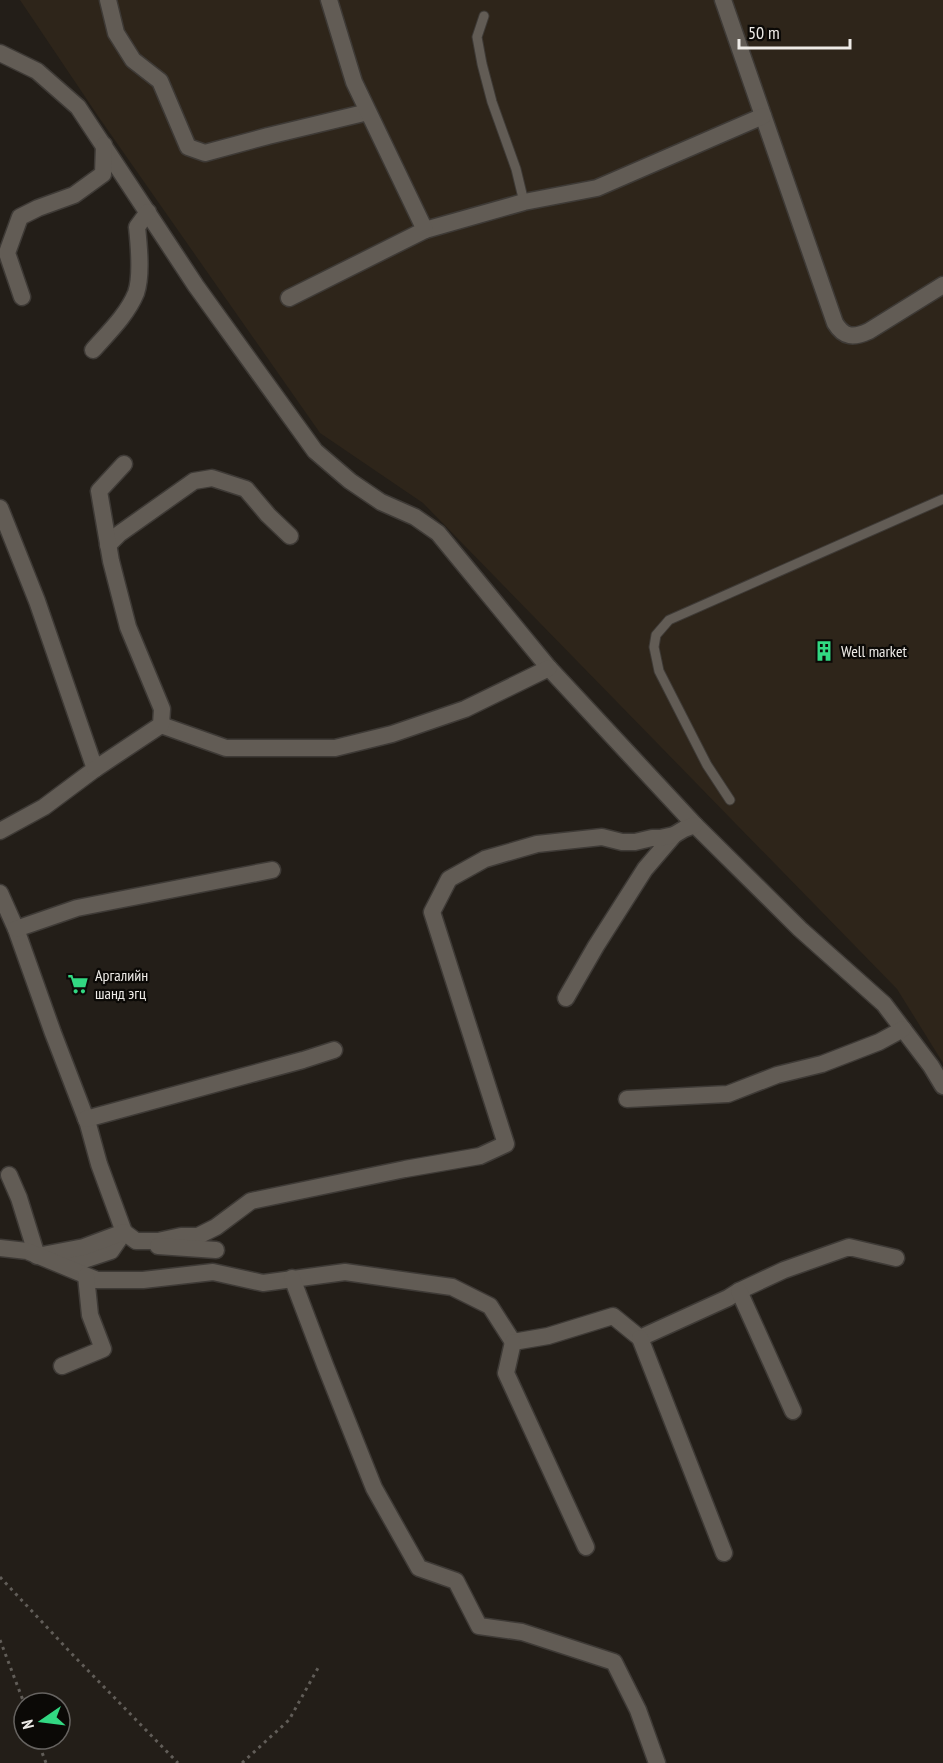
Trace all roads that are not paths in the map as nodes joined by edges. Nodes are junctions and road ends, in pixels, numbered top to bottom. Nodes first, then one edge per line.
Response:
1 (108, 0) edge
2 (329, 0) edge
3 (723, 0) edge
4 (484, 16) dead end
5 (0, 53) edge
6 (368, 111) junction
7 (763, 116) junction
8 (104, 145) junction
9 (524, 202) junction
10 (148, 212) junction
11 (425, 230) junction
12 (943, 285) edge
13 (22, 297) dead end
14 (289, 298) dead end
15 (93, 350) dead end
16 (124, 464) dead end
17 (943, 499) edge
18 (0, 508) edge
19 (290, 536) dead end
20 (108, 545) junction
21 (549, 668) junction
22 (161, 725) junction
23 (94, 769) junction
24 (730, 800) dead end
25 (694, 825) junction
26 (0, 831) edge
27 (674, 835) junction
28 (272, 870) dead end
29 (0, 893) edge
30 (16, 929) junction
31 (566, 998) dead end
32 (903, 1029) junction
33 (334, 1050) dead end
34 (943, 1086) edge
35 (627, 1099) dead end
36 (86, 1119) junction
37 (9, 1175) dead end
38 (130, 1237) junction
39 (0, 1248) edge
40 (216, 1250) dead end
41 (37, 1256) junction
42 (896, 1258) dead end
43 (86, 1276) junction
44 (292, 1278) junction
45 (739, 1291) junction
46 (640, 1338) junction
47 (513, 1342) junction
48 (62, 1366) dead end
49 (793, 1411) dead end
50 (586, 1547) dead end
51 (724, 1553) dead end
52 (657, 1763) edge

1 - 6 street
2 - 6 street
3 - 7 street
4 - 9 lane
5 - 8 street
6 - 11 street
7 - 9 street
7 - 12 street
8 - 10 street
8 - 13 street
9 - 11 street
10 - 15 street
10 - 21 street
11 - 14 street
16 - 20 street
17 - 24 lane
18 - 23 street
19 - 20 street
20 - 22 street
21 - 22 street
21 - 25 street
22 - 23 street
23 - 26 street
25 - 27 street
25 - 32 street
27 - 31 street
27 - 38 street
28 - 30 street
29 - 30 street
30 - 36 street
32 - 34 street
32 - 35 street
33 - 36 street
36 - 38 street
37 - 41 street
38 - 40 street
38 - 41 street
39 - 41 street
41 - 43 street
42 - 45 street
43 - 44 street
43 - 48 street
44 - 47 street
44 - 52 street
45 - 46 street
45 - 49 street
46 - 47 street
46 - 51 street
47 - 50 street

